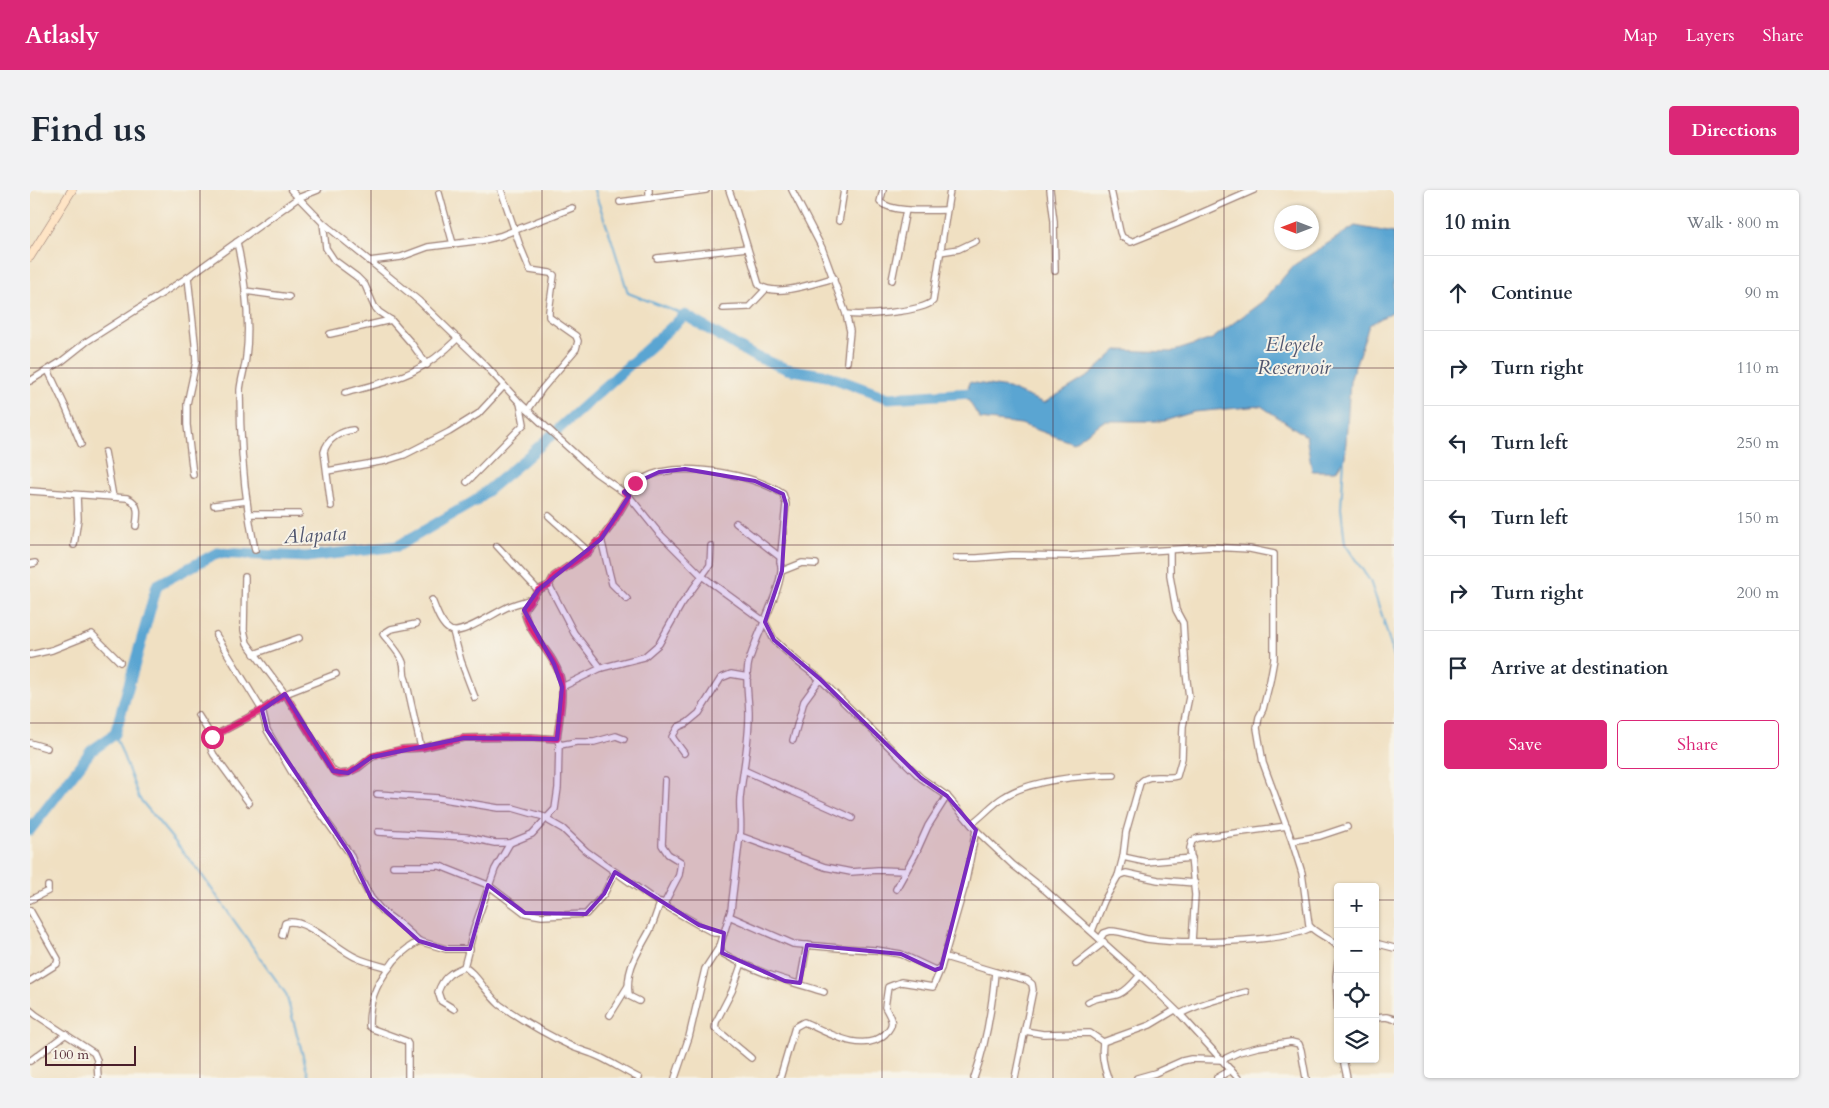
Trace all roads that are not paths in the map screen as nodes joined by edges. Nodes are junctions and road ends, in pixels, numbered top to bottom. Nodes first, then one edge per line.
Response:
1 (72, 190) edge
2 (292, 190) edge
3 (318, 190) edge
4 (501, 190) edge
5 (649, 190) edge
6 (706, 190) edge
7 (729, 190) edge
8 (792, 190) edge
9 (844, 190) edge
10 (883, 190) edge
11 (950, 190) edge
12 (1050, 190) edge
13 (1111, 190) edge
14 (1254, 190) edge
15 (439, 193) dead end
16 (298, 198) junction
17 (649, 198) junction
18 (620, 202) dead end
19 (572, 208) dead end
20 (906, 210) junction
21 (946, 210) junction
22 (839, 221) dead end
23 (323, 223) junction
24 (515, 231) junction
25 (976, 241) dead end
26 (237, 242) junction
27 (453, 244) junction
28 (747, 248) junction
29 (940, 252) junction
30 (30, 257) edge
31 (657, 258) dead end
32 (369, 261) junction
33 (1055, 272) dead end
34 (188, 278) junction
35 (834, 278) junction
36 (892, 280) dead end
37 (765, 290) junction
38 (245, 291) junction
39 (289, 297) dead end
40 (723, 308) dead end
41 (846, 314) junction
42 (391, 320) junction
43 (330, 334) dead end
44 (458, 338) junction
45 (847, 362) dead end
46 (427, 365) junction
47 (48, 370) junction
48 (30, 381) edge
49 (504, 386) junction
50 (345, 393) dead end
51 (520, 403) junction
52 (528, 410) junction
53 (353, 430) dead end
54 (82, 444) dead end
55 (105, 452) dead end
56 (327, 472) junction
57 (193, 475) dead end
58 (467, 482) dead end
59 (30, 491) edge
60 (78, 495) junction
61 (629, 496) junction
62 (113, 497) junction
63 (246, 501) junction
64 (214, 505) dead end
65 (331, 506) dead end
66 (249, 514) junction
67 (299, 514) dead end
68 (548, 516) dead end
69 (736, 523) dead end
70 (136, 526) dead end
71 (601, 540) junction
72 (74, 546) dead end
73 (497, 546) dead end
74 (711, 546) dead end
75 (255, 550) dead end
76 (1170, 551) junction
77 (589, 552) junction
78 (780, 557) junction
79 (956, 558) dead end
80 (816, 564) dead end
81 (782, 571) junction
82 (702, 576) junction
83 (245, 577) dead end
84 (549, 585) junction
85 (538, 590) junction
86 (533, 599) junction
87 (627, 599) dead end
88 (432, 600) dead end
89 (765, 622) junction
90 (416, 624) dead end
91 (453, 631) junction
92 (216, 636) dead end
93 (298, 638) dead end
94 (254, 654) junction
95 (30, 655) edge
96 (120, 662) dead end
97 (601, 668) junction
98 (336, 674) dead end
99 (748, 677) junction
100 (820, 679) junction
101 (562, 687) junction
102 (285, 694) junction
103 (475, 698) dead end
104 (262, 710) junction
105 (198, 715) dead end
106 (212, 737) junction
107 (624, 739) dead end
108 (793, 740) dead end
109 (558, 741) junction
110 (30, 743) edge
111 (47, 748) dead end
112 (421, 748) junction
113 (684, 753) dead end
114 (744, 770) junction
115 (1114, 776) dead end
116 (665, 780) dead end
117 (377, 794) dead end
118 (947, 796) junction
119 (248, 803) dead end
120 (548, 818) junction
121 (852, 818) dead end
122 (741, 824) junction
123 (970, 824) junction
124 (1286, 826) junction
125 (1347, 828) dead end
126 (976, 830) junction
127 (378, 832) dead end
128 (1292, 841) junction
129 (510, 843) junction
130 (1123, 857) junction
131 (1192, 858) junction
132 (393, 866) dead end
133 (905, 871) junction
134 (616, 872) junction
135 (1118, 876) junction
136 (1194, 883) junction
137 (488, 885) junction
138 (48, 886) dead end
139 (896, 889) dead end
140 (30, 900) edge
141 (662, 903) junction
142 (30, 910) edge
143 (729, 916) junction
144 (1310, 928) junction
145 (1092, 931) junction
146 (724, 932) junction
147 (282, 935) dead end
148 (1102, 940) junction
149 (419, 941) junction
150 (1192, 941) junction
151 (1334, 942) edge
152 (807, 944) junction
153 (1379, 944) edge
154 (720, 946) junction
155 (1394, 948) edge
156 (470, 949) junction
157 (945, 957) junction
158 (742, 963) junction
159 (1076, 964) dead end
160 (464, 966) junction
161 (389, 968) junction
162 (941, 968) junction
163 (995, 972) junction
164 (1140, 975) junction
165 (30, 981) edge
166 (800, 984) junction
167 (628, 986) junction
168 (824, 992) dead end
169 (1246, 992) dead end
170 (639, 1001) dead end
171 (1088, 1002) dead end
172 (454, 1009) dead end
173 (30, 1010) edge
174 (1178, 1012) junction
175 (610, 1015) dead end
176 (1379, 1018) edge
177 (1394, 1019) edge
178 (1025, 1031) junction
179 (66, 1034) junction
180 (1103, 1042) junction
181 (751, 1058) dead end
182 (1222, 1060) junction
183 (30, 1061) edge
184 (1344, 1063) edge
185 (1231, 1070) junction
186 (98, 1078) edge
187 (408, 1078) edge
188 (639, 1078) edge
189 (675, 1078) edge
190 (780, 1078) edge
191 (974, 1078) edge
192 (1016, 1078) edge
193 (1108, 1078) edge
194 (1137, 1078) edge
195 (1217, 1078) edge
196 (1238, 1078) edge
197 (1306, 1078) edge
198 (1347, 1078) edge

1 - 30 main road
2 - 16 street
3 - 16 street
4 - 24 street
5 - 17 street
6 - 17 street
7 - 28 street
8 - 35 street
9 - 22 street
10 - 20 street
11 - 21 street
12 - 33 street
13 - 14 street
15 - 27 street
16 - 23 street
16 - 26 street
17 - 18 street
19 - 24 street
20 - 21 street
20 - 36 street
21 - 29 street
23 - 32 street
23 - 42 street
24 - 27 street
24 - 52 street
25 - 29 street
26 - 34 street
26 - 38 street
27 - 32 street
28 - 31 street
28 - 37 street
29 - 41 street
32 - 44 street
34 - 47 street
34 - 57 street
35 - 37 street
35 - 41 street
37 - 40 street
38 - 39 street
38 - 63 street
41 - 45 street
42 - 43 street
42 - 46 street
44 - 46 street
44 - 49 street
46 - 50 street
47 - 48 street
47 - 54 street
49 - 51 street
49 - 56 street
51 - 52 street
51 - 58 street
52 - 61 street
53 - 56 street
55 - 62 street
56 - 65 street
59 - 60 street
60 - 62 street
60 - 72 street
61 - 71 street
61 - 78 street
61 - 82 street
62 - 70 street
63 - 64 street
63 - 66 street
66 - 67 street
66 - 75 street
68 - 77 street
69 - 78 street
71 - 77 street
71 - 87 street
73 - 85 street
74 - 82 street
76 - 79 street
76 - 124 street
76 - 130 street
77 - 84 street
78 - 81 street
80 - 81 street
81 - 89 street
82 - 89 street
82 - 97 street
83 - 94 street
84 - 85 street
84 - 97 street
85 - 86 street
86 - 91 street
86 - 101 street
88 - 91 street
89 - 99 street
89 - 100 street
90 - 112 street
91 - 103 street
92 - 104 street
93 - 94 street
94 - 102 street
95 - 96 street
97 - 101 street
98 - 102 street
99 - 113 street
99 - 114 street
100 - 108 street
100 - 118 street
101 - 109 street
102 - 104 street
102 - 112 street
104 - 106 street
104 - 149 street
105 - 106 street
106 - 119 street
107 - 109 street
109 - 112 street
109 - 120 street
110 - 111 street
114 - 121 street
114 - 122 street
115 - 123 street
116 - 141 street
117 - 120 street
118 - 123 street
118 - 133 street
120 - 129 street
120 - 134 street
122 - 133 street
122 - 143 street
123 - 126 street
124 - 128 street
124 - 131 street
125 - 128 street
126 - 145 street
126 - 157 street
127 - 129 street
128 - 144 street
129 - 137 street
130 - 131 street
130 - 135 street
131 - 136 street
132 - 137 street
133 - 139 street
134 - 137 street
134 - 141 street
135 - 136 street
135 - 145 street
136 - 150 street
137 - 156 street
138 - 140 street
141 - 146 street
141 - 167 street
142 - 165 street
143 - 146 street
143 - 152 street
144 - 150 street
144 - 151 street
145 - 148 street
146 - 154 street
147 - 161 street
148 - 150 street
148 - 159 street
148 - 164 street
149 - 156 street
149 - 161 street
152 - 162 street
152 - 166 street
153 - 155 street
154 - 158 street
154 - 189 street
156 - 160 street
157 - 162 street
157 - 163 street
158 - 166 street
158 - 181 street
160 - 172 street
160 - 188 street
161 - 187 street
162 - 190 street
163 - 178 street
163 - 191 street
164 - 171 street
164 - 174 street
166 - 168 street
167 - 170 street
167 - 175 street
169 - 174 street
173 - 179 street
174 - 180 street
174 - 182 street
176 - 177 street
178 - 180 street
178 - 192 street
179 - 183 street
179 - 186 street
180 - 193 street
182 - 185 street
182 - 194 street
182 - 197 street
184 - 198 street
185 - 195 street
185 - 196 street

